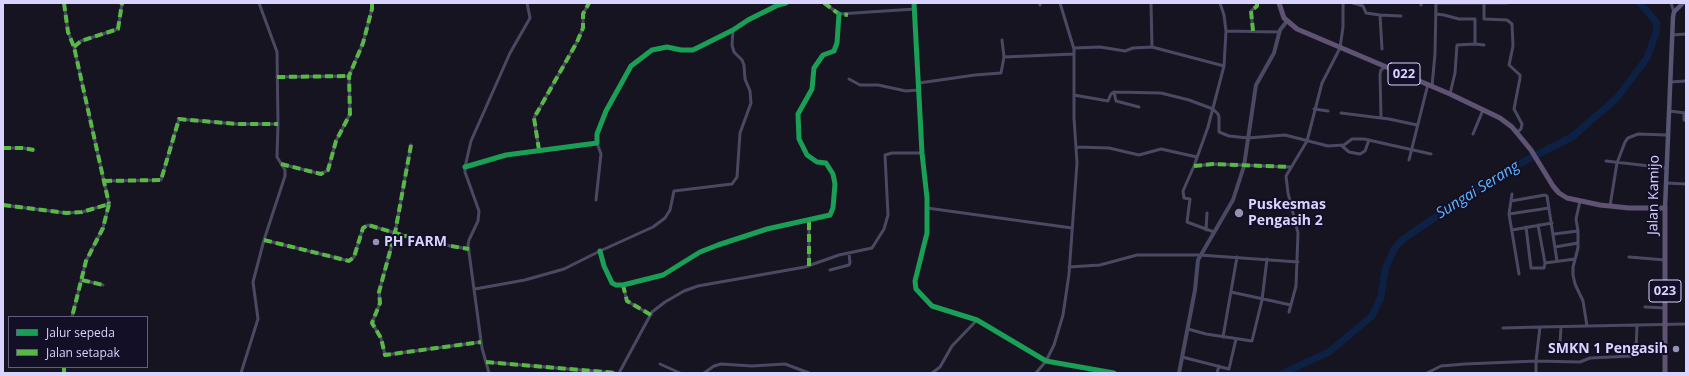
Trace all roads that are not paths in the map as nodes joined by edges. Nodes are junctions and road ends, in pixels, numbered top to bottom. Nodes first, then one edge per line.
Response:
1 (64, 3) edge
2 (122, 3) edge
3 (259, 3) edge
4 (372, 3) edge
5 (527, 3) edge
6 (589, 3) edge
7 (786, 3) edge
8 (824, 3) edge
9 (914, 3) edge
10 (1060, 3) edge
11 (1151, 3) edge
12 (1220, 3) edge
13 (1257, 3) edge
14 (1279, 3) edge
15 (1343, 3) edge
16 (1353, 3) edge
17 (1436, 3) edge
18 (1453, 3) edge
19 (1468, 3) edge
20 (1484, 3) edge
21 (1500, 3) edge
22 (1507, 3) edge
23 (1671, 3) edge
24 (1683, 3) edge
25 (915, 10) junction
26 (839, 14) junction
27 (1436, 14) junction
28 (1380, 15) junction
29 (1673, 15) junction
30 (1401, 16) dead end
31 (1475, 19) junction
32 (1484, 19) junction
33 (1287, 21) junction
34 (733, 30) junction
35 (1226, 31) junction
36 (1253, 31) junction
37 (1279, 32) junction
38 (1686, 34) edge
39 (1672, 35) junction
40 (1002, 40) dead end
41 (1475, 44) junction
42 (1484, 45) dead end
43 (74, 47) junction
44 (1152, 47) junction
45 (1074, 48) junction
46 (1340, 48) junction
47 (1382, 49) dead end
48 (1074, 54) junction
49 (1004, 57) junction
50 (1224, 66) junction
51 (1385, 67) junction
52 (349, 76) junction
53 (277, 77) junction
54 (849, 79) dead end
55 (1686, 81) edge
56 (1670, 82) junction
57 (919, 83) junction
58 (1430, 85) junction
59 (919, 90) junction
60 (1114, 92) junction
61 (1450, 94) junction
62 (1074, 95) junction
63 (1139, 108) dead end
64 (1212, 109) junction
65 (1314, 109) junction
66 (1483, 110) junction
67 (1328, 111) dead end
68 (1669, 111) junction
69 (1340, 113) dead end
70 (1685, 113) edge
71 (1381, 118) junction
72 (1686, 121) edge
73 (278, 124) junction
74 (1417, 125) junction
75 (1517, 132) junction
76 (1473, 134) dead end
77 (1667, 135) junction
78 (1248, 138) junction
79 (1369, 140) junction
80 (1307, 141) junction
81 (597, 143) junction
82 (411, 145) dead end
83 (1341, 145) junction
84 (1076, 147) junction
85 (3, 148) edge
86 (34, 150) dead end
87 (539, 150) junction
88 (1411, 150) junction
89 (922, 153) junction
90 (1431, 154) dead end
91 (1197, 157) junction
92 (1409, 160) dead end
93 (1606, 161) dead end
94 (1617, 163) junction
95 (281, 164) junction
96 (1194, 166) junction
97 (1244, 166) junction
98 (465, 167) junction
99 (1290, 167) junction
100 (1667, 168) junction
101 (104, 181) junction
102 (1666, 183) junction
103 (1686, 184) edge
104 (1512, 194) dead end
105 (596, 200) dead end
106 (1511, 201) junction
107 (1580, 202) junction
108 (109, 204) junction
109 (3, 206) edge
110 (1610, 206) junction
111 (927, 208) junction
112 (1549, 208) junction
113 (1665, 208) junction
114 (1207, 213) dead end
115 (1509, 214) junction
116 (809, 221) junction
117 (1552, 223) junction
118 (1538, 225) junction
119 (1526, 227) junction
120 (1072, 228) junction
121 (1206, 230) junction
122 (1512, 230) junction
123 (1578, 231) junction
124 (1214, 232) junction
125 (395, 233) junction
126 (1554, 234) junction
127 (264, 240) junction
128 (1578, 243) junction
129 (1555, 247) junction
130 (469, 249) junction
131 (600, 251) junction
132 (849, 253) junction
133 (1200, 255) junction
134 (1237, 257) junction
135 (1629, 257) dead end
136 (1575, 258) junction
137 (1267, 259) junction
138 (1665, 260) junction
139 (1557, 261) junction
140 (1298, 262) junction
141 (1545, 263) junction
142 (809, 266) junction
143 (1069, 266) junction
144 (830, 270) dead end
145 (1520, 274) dead end
146 (82, 280) junction
147 (103, 285) dead end
148 (623, 285) junction
149 (475, 289) junction
150 (1231, 292) junction
151 (1262, 300) junction
152 (1291, 305) junction
153 (1645, 307) dead end
154 (1665, 308) junction
155 (1289, 312) dead end
156 (650, 315) junction
157 (72, 316) edge
158 (977, 320) junction
159 (1686, 324) edge
160 (1637, 325) junction
161 (1665, 325) junction
162 (1587, 326) junction
163 (1540, 327) junction
164 (1561, 327) junction
165 (1503, 328) dead end
166 (1188, 329) junction
167 (1223, 337) junction
168 (1236, 339) junction
169 (481, 342) junction
170 (1560, 343) dead end
171 (1182, 357) junction
172 (1046, 361) junction
173 (1536, 361) junction
174 (486, 362) junction
175 (660, 364) dead end
176 (1218, 366) junction
177 (241, 373) edge
178 (489, 373) edge
179 (617, 373) edge
180 (680, 373) edge
181 (704, 373) edge
182 (809, 373) edge
183 (932, 373) edge
184 (1036, 373) edge
185 (1114, 373) edge
186 (1179, 373) edge
187 (1217, 373) edge
188 (1428, 373) edge
189 (1536, 373) edge
190 (1665, 373) edge

1 - 43 street
2 - 43 street
3 - 53 street
4 - 52 street
5 - 98 street
6 - 87 street
7 - 34 street
8 - 26 street
9 - 25 street
10 - 45 street
11 - 44 street
12 - 35 street
13 - 36 street
14 - 33 main road
15 - 46 street
16 - 28 street
17 - 18 street
17 - 27 street
18 - 19 street
19 - 20 street
20 - 21 street
20 - 32 street
21 - 22 street
23 - 29 street
24 - 29 main road
25 - 26 street
25 - 57 street
26 - 116 street
27 - 31 street
27 - 58 street
28 - 30 street
28 - 47 street
29 - 39 main road, Jalan Kamijo
31 - 32 street
31 - 41 street
32 - 75 street
33 - 37 street
33 - 46 main road, 022
34 - 81 street
34 - 131 street
35 - 36 street
35 - 50 street
36 - 37 street
37 - 78 street
38 - 39 street
39 - 56 main road, Jalan Kamijo
40 - 49 street
41 - 42 street
41 - 61 street
43 - 101 street
44 - 45 street
44 - 50 street
45 - 48 street
46 - 51 main road, 022
46 - 65 street
48 - 49 street
48 - 62 street
49 - 57 street
50 - 64 street
51 - 58 main road, 022
51 - 71 street
52 - 53 street
52 - 95 street
53 - 73 street
54 - 59 street
55 - 56 street
56 - 68 main road, Jalan Kamijo
57 - 59 street
58 - 61 main road, 022
58 - 74 street
59 - 89 street
60 - 62 street
60 - 63 street
60 - 64 street
61 - 66 main road, 022
62 - 84 street
64 - 78 street
64 - 91 street
65 - 67 street
65 - 80 street
66 - 75 main road, 022
66 - 76 street
68 - 70 street
68 - 77 main road, Jalan Kamijo
69 - 71 street
70 - 72 street
71 - 74 street
73 - 95 street
73 - 101 street
74 - 88 street
75 - 107 main road, 022
77 - 94 street
77 - 100 main road, Jalan Kamijo
78 - 80 street
78 - 97 street
79 - 83 street
79 - 83 street
79 - 88 street
80 - 83 street
80 - 99 street
81 - 87 street
81 - 105 street
82 - 125 street
84 - 91 street
84 - 120 street
85 - 86 street
87 - 98 street
88 - 90 street
88 - 92 street
89 - 111 street
89 - 132 street
91 - 96 street
93 - 94 street
94 - 100 street
94 - 110 street
95 - 127 street
96 - 97 street
96 - 121 street
97 - 99 street
97 - 124 street
98 - 130 street
99 - 140 street
100 - 102 main road, Jalan Kamijo
101 - 108 street
102 - 103 street
102 - 113 main road, Jalan Kamijo
104 - 106 street
106 - 112 street
106 - 115 street
107 - 110 main road, 022
107 - 123 street
108 - 109 street
108 - 146 street
110 - 113 main road, 022
111 - 120 street
111 - 158 street
112 - 115 street
112 - 117 street
113 - 138 main road, Jalan Kamijo / 023
114 - 121 street
115 - 122 street
116 - 142 street
116 - 148 street
117 - 118 street
117 - 126 street
118 - 119 street
118 - 141 street
119 - 122 street
119 - 141 street
120 - 143 street
121 - 124 street
122 - 145 street
123 - 126 street
123 - 128 street
124 - 133 street
125 - 127 street
125 - 130 street
125 - 169 street
126 - 129 street
127 - 177 street
128 - 129 street
128 - 136 street
129 - 139 street
130 - 149 street
131 - 148 street
131 - 149 street
132 - 142 street
132 - 144 street
133 - 134 street
133 - 143 street
133 - 166 street
134 - 137 street
134 - 150 street
135 - 138 street
136 - 139 street
136 - 162 street
137 - 140 street
137 - 151 street
138 - 154 main road, Jalan Kamijo / 023
139 - 141 street
140 - 152 street
142 - 156 street
143 - 172 street
146 - 147 street
146 - 157 street
148 - 156 street
149 - 169 street
150 - 151 street
150 - 167 street
151 - 152 street
151 - 168 street
152 - 155 street
153 - 154 street
154 - 161 main road, Jalan Kamijo / 023
156 - 179 street
158 - 172 street
158 - 183 street
159 - 161 street
160 - 161 street
160 - 162 street
160 - 173 street
161 - 190 main road, Jalan Kamijo / 023
162 - 164 street
163 - 164 street
163 - 165 street
163 - 173 street
164 - 170 street
166 - 167 street
166 - 171 street
167 - 168 street
168 - 176 street
169 - 174 street
171 - 176 street
171 - 186 street
172 - 184 street
172 - 185 street
173 - 188 street
173 - 189 street
174 - 178 street
174 - 179 street
175 - 180 street
176 - 187 street
181 - 182 street

